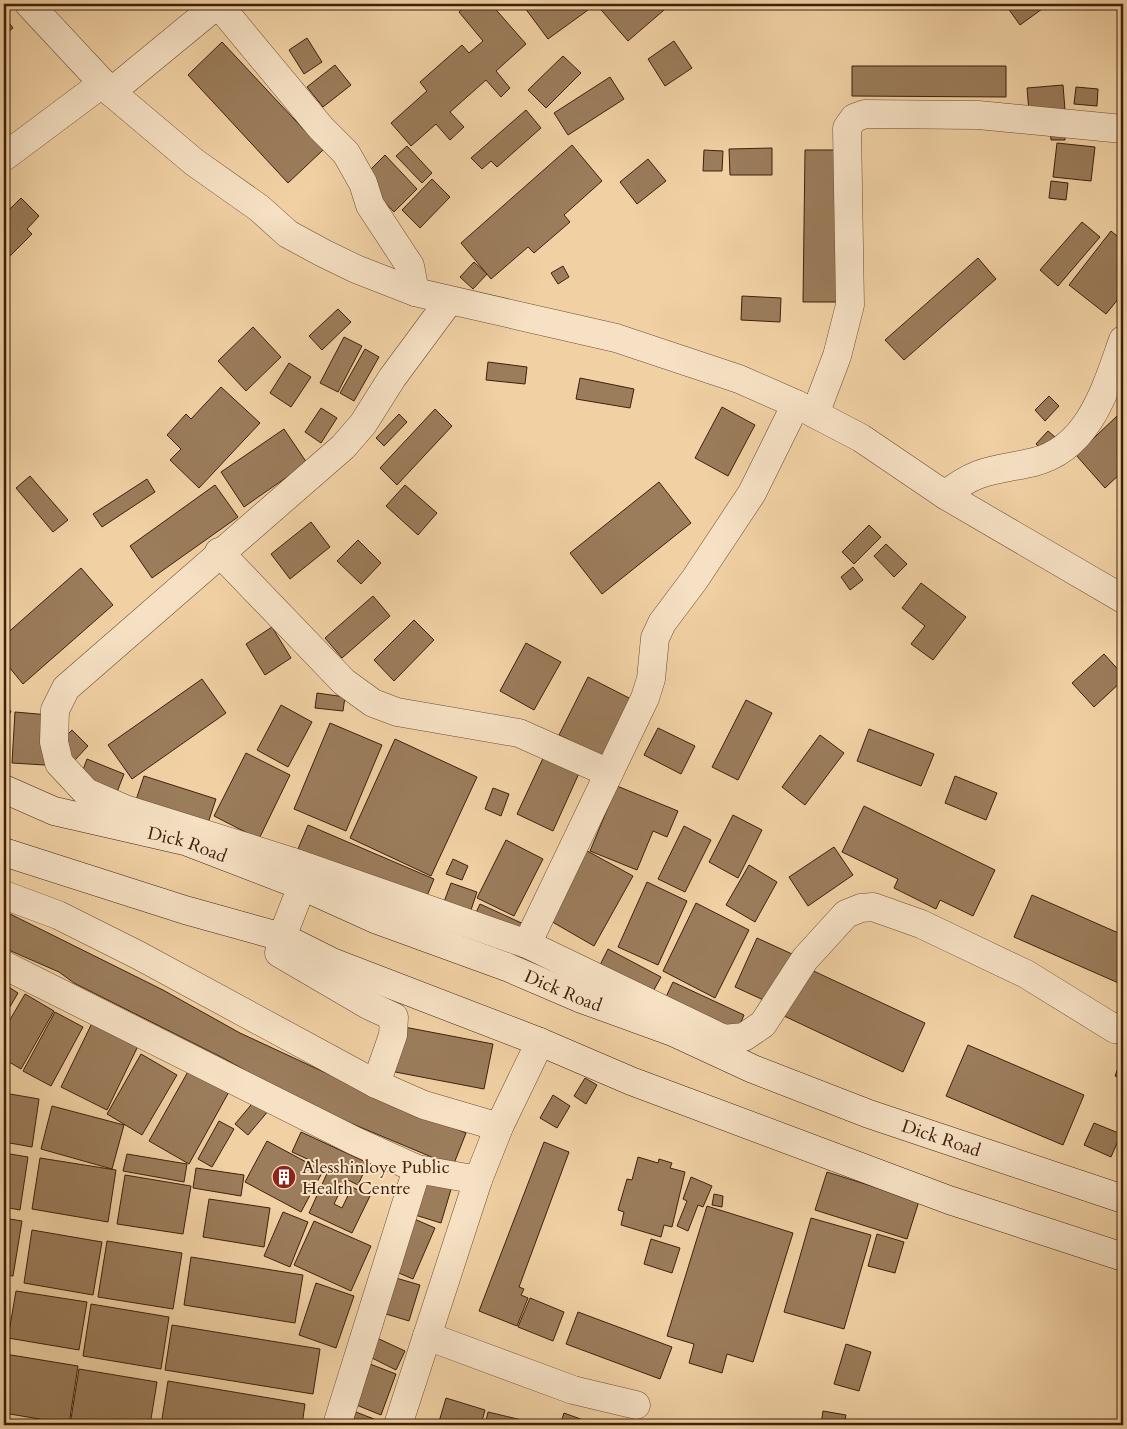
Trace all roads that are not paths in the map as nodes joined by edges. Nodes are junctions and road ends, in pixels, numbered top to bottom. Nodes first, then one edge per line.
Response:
1 (29, 4) edge
2 (218, 4) edge
3 (107, 87) junction
4 (1123, 129) edge
5 (7, 149) edge
6 (415, 292) junction
7 (449, 301) junction
8 (1123, 340) edge
9 (805, 409) junction
10 (946, 495) junction
11 (219, 552) junction
12 (1123, 599) edge
13 (608, 773) junction
14 (4, 789) edge
15 (4, 852) edge
16 (302, 886) junction
17 (4, 895) edge
18 (282, 937) junction
19 (526, 944) junction
20 (4, 965) edge
21 (1123, 1025) edge
22 (540, 1042) junction
23 (376, 1084) junction
24 (499, 1127) junction
25 (417, 1169) junction
26 (478, 1180) junction
27 (1123, 1199) edge
28 (1123, 1258) edge
29 (427, 1336) junction
30 (636, 1405) dead end
31 (337, 1425) edge
32 (398, 1425) edge

1 - 3 street
2 - 3 street
2 - 6 street
3 - 5 street
3 - 6 street
4 - 9 street
6 - 7 street
7 - 9 street
7 - 11 street
8 - 10 street
9 - 10 street
9 - 13 street
10 - 12 street
11 - 13 street
11 - 19 street
13 - 19 street
14 - 16 street, Dick Road
15 - 18 street
16 - 18 street
16 - 27 street, Dick Road
17 - 23 street
18 - 22 street
18 - 23 street
19 - 21 street
20 - 25 street
22 - 24 street
22 - 28 street
23 - 24 street
24 - 26 street
25 - 26 street
25 - 31 street
26 - 29 street
29 - 30 street
29 - 32 street

